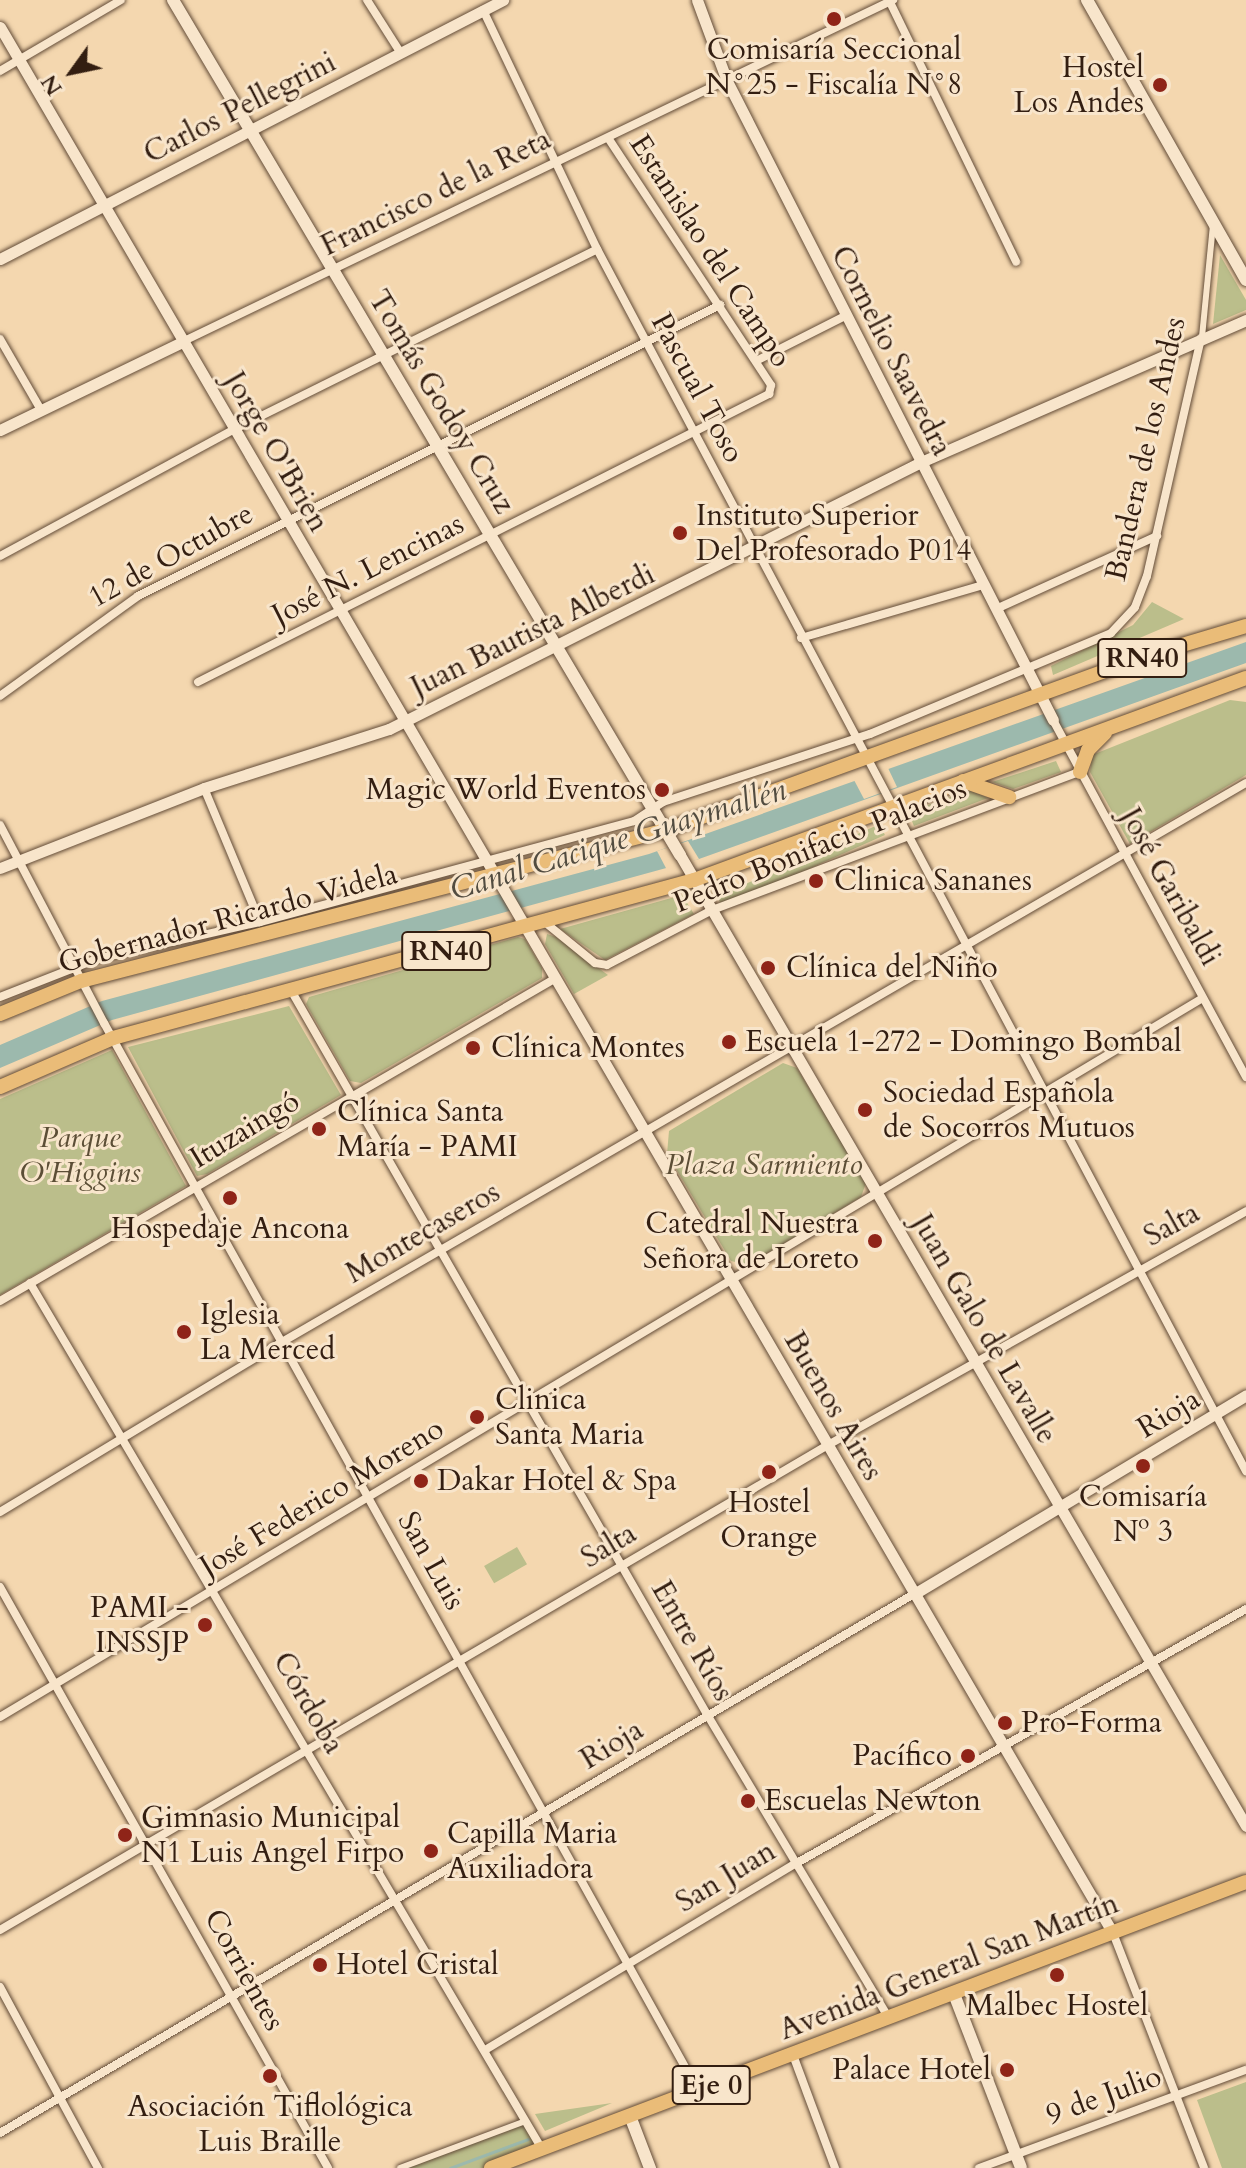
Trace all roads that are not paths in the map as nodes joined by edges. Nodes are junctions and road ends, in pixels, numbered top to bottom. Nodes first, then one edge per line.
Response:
1 (121, 0) edge
2 (173, 0) edge
3 (367, 0) edge
4 (503, 0) edge
5 (697, 0) edge
6 (1087, 0) edge
7 (891, 1) edge
8 (483, 10) junction
9 (0, 27) edge
10 (400, 52) junction
11 (20, 60) junction
12 (0, 71) edge
13 (727, 81) junction
14 (250, 130) junction
15 (608, 138) junction
16 (555, 163) junction
17 (105, 205) junction
18 (1214, 222) junction
19 (597, 249) junction
20 (0, 259) edge
21 (1016, 262) dead end
22 (332, 270) junction
23 (1246, 280) edge
24 (720, 305) junction
25 (845, 316) junction
26 (1246, 320) edge
27 (1202, 337) junction
28 (0, 339) edge
29 (184, 341) junction
30 (646, 342) junction
31 (383, 357) junction
32 (756, 361) junction
33 (771, 390) joint
34 (41, 410) junction
35 (235, 429) junction
36 (0, 430) edge
37 (693, 433) junction
38 (436, 446) junction
39 (921, 462) junction
40 (287, 520) junction
41 (489, 535) junction
42 (1157, 536) junction
43 (754, 548) junction
44 (0, 556) edge
45 (984, 585) junction
46 (996, 609) junction
47 (340, 610) junction
48 (1246, 626) edge
49 (801, 638) junction
50 (558, 647) junction
51 (1027, 670) junction
52 (1246, 678) edge
53 (198, 682) dead end
54 (0, 696) edge
55 (1040, 696) junction
56 (1053, 720) joint
57 (406, 721) junction
58 (1114, 726) junction
59 (852, 737) junction
60 (1065, 744) junction
61 (865, 759) junction
62 (1080, 772) junction
63 (963, 781) junction
64 (1246, 783) edge
65 (204, 788) junction
66 (1009, 797) junction
67 (891, 807) junction
68 (652, 808) junction
69 (0, 825) edge
70 (666, 830) junction
71 (906, 834) junction
72 (679, 855) joint
73 (1126, 855) junction
74 (18, 857) junction
75 (0, 868) edge
76 (493, 869) junction
77 (694, 880) junction
78 (512, 902) joint
79 (712, 910) junction
80 (260, 922) junction
81 (547, 924) junction
82 (528, 929) junction
83 (966, 946) junction
84 (74, 966) junction
85 (556, 978) junction
86 (81, 981) junction
87 (292, 992) junction
88 (0, 997) edge
89 (1203, 998) junction
90 (0, 1014) edge
91 (113, 1038) junction
92 (791, 1046) junction
93 (1246, 1077) edge
94 (0, 1087) edge
95 (1046, 1092) junction
96 (351, 1095) junction
97 (646, 1131) junction
98 (196, 1187) junction
99 (877, 1193) junction
100 (1246, 1211) edge
101 (440, 1250) junction
102 (1141, 1271) junction
103 (732, 1279) junction
104 (30, 1283) junction
105 (0, 1301) edge
106 (282, 1342) junction
107 (976, 1364) junction
108 (1246, 1395) edge
109 (526, 1403) junction
110 (1216, 1414) junction
111 (123, 1438) junction
112 (828, 1445) junction
113 (1246, 1471) edge
114 (368, 1497) junction
115 (1060, 1507) junction
116 (0, 1512) edge
117 (621, 1567) junction
118 (0, 1587) edge
119 (215, 1591) junction
120 (914, 1594) junction
121 (1246, 1609) edge
122 (460, 1662) junction
123 (1151, 1663) junction
124 (55, 1684) junction
125 (708, 1716) junction
126 (0, 1717) edge
127 (1003, 1746) junction
128 (309, 1752) junction
129 (544, 1814) junction
130 (1246, 1826) edge
131 (147, 1846) junction
132 (795, 1864) junction
133 (1246, 1882) edge
134 (397, 1901) junction
135 (0, 1930) edge
136 (1113, 1933) junction
137 (628, 1964) junction
138 (0, 1987) edge
139 (954, 1994) junction
140 (233, 1998) junction
141 (889, 2019) junction
142 (485, 2050) junction
143 (793, 2055) junction
144 (1246, 2070) edge
145 (698, 2090) junction
146 (1177, 2095) junction
147 (60, 2099) junction
148 (630, 2116) junction
149 (526, 2121) junction
150 (0, 2133) edge
151 (542, 2149) junction
152 (1016, 2154) junction
153 (98, 2168) edge
154 (328, 2168) edge
155 (400, 2168) edge
156 (491, 2168) edge
157 (650, 2168) edge
158 (835, 2168) edge
159 (979, 2168) edge
160 (1021, 2168) edge
161 (1204, 2168) edge

1 - 11 street
2 - 14 main road, Tomás Godoy Cruz
3 - 10 street
4 - 8 street, Carlos Pellegrini
5 - 13 street, Cornelio Saavedra
6 - 18 main road
7 - 13 street, Francisco de la Reta
7 - 21 street
8 - 10 street, Carlos Pellegrini
8 - 16 street, Pascual Toso
9 - 11 street, Jorge O'Brien
10 - 14 street, Carlos Pellegrini
11 - 12 street
11 - 17 street, Jorge O'Brien
13 - 15 street, Francisco de la Reta
13 - 25 street, Cornelio Saavedra
14 - 17 street, Carlos Pellegrini
14 - 22 main road, Tomás Godoy Cruz
15 - 16 street, Francisco de la Reta
15 - 24 street, Estanislao del Campo
16 - 19 street, Pascual Toso
16 - 22 street, Francisco de la Reta
17 - 20 street, Carlos Pellegrini
17 - 29 street, Jorge O'Brien
18 - 23 main road
18 - 27 street, Bandera de los Andes
19 - 30 street, Pascual Toso
19 - 31 street
22 - 29 street, Francisco de la Reta
22 - 31 main road, Tomás Godoy Cruz
24 - 30 street, 12 de Octubre
24 - 32 street, Estanislao del Campo
25 - 32 street
25 - 39 street, Cornelio Saavedra
26 - 27 street, Juan Bautista Alberdi
27 - 39 street, Juan Bautista Alberdi
27 - 42 street, Bandera de los Andes
28 - 34 street
29 - 34 street, Francisco de la Reta
29 - 35 street, Jorge O'Brien
30 - 37 street, Pascual Toso
30 - 38 street, 12 de Octubre
31 - 35 street
31 - 38 main road, Tomás Godoy Cruz
32 - 33 street, Estanislao del Campo
33 - 37 street, José N. Lencinas
34 - 36 street, Francisco de la Reta
35 - 40 street, Jorge O'Brien
35 - 44 street
37 - 41 street, José N. Lencinas
37 - 43 street, Pascual Toso
38 - 40 street, 12 de Octubre
38 - 41 main road, Tomás Godoy Cruz
39 - 43 street, Juan Bautista Alberdi
39 - 45 street, Cornelio Saavedra
40 - 47 street, Jorge O'Brien
40 - 54 street, 12 de Octubre
41 - 47 street, José N. Lencinas
41 - 50 main road, Tomás Godoy Cruz
42 - 46 street
42 - 51 street, Bandera de los Andes
43 - 49 street, Pascual Toso
43 - 50 street, Juan Bautista Alberdi
45 - 46 street, Cornelio Saavedra
45 - 49 street
46 - 51 street, Cornelio Saavedra
47 - 53 street, José N. Lencinas
47 - 57 street, Jorge O'Brien
48 - 55 main road, Gobernador Ricardo Videla / RN40
49 - 59 street, Pascual Toso
50 - 57 street, Juan Bautista Alberdi
50 - 68 main road, Tomás Godoy Cruz
51 - 55 street, Cornelio Saavedra
51 - 59 street, Bandera de los Andes
52 - 58 main road, RN40
55 - 56 street, Cornelio Saavedra
55 - 61 main road, Gobernador Ricardo Videla / RN40
56 - 60 street, José Garibaldi
57 - 65 street, Juan Bautista Alberdi
57 - 76 street, Jorge O'Brien
58 - 60 main road, RN40
58 - 62 main road
59 - 61 street, Pascual Toso
59 - 68 street, Bandera de los Andes
60 - 62 street, José Garibaldi
60 - 63 main road, RN40
61 - 67 street, Pascual Toso
61 - 70 main road, Gobernador Ricardo Videla / RN40
62 - 66 street, Pedro Bonifacio Palacios
62 - 73 street, José Garibaldi
63 - 66 main road
63 - 67 main road, RN40
64 - 73 street, Montecaseros
65 - 74 street, Juan Bautista Alberdi
65 - 80 street
66 - 71 street, Pedro Bonifacio Palacios
67 - 71 street, Pascual Toso
67 - 77 main road, RN40
68 - 70 main road, Tomás Godoy Cruz
68 - 76 street, Bandera de los Andes
69 - 74 street, San Luis
70 - 72 main road, Tomás Godoy Cruz
70 - 76 main road, Gobernador Ricardo Videla / RN40
71 - 79 street, Pedro Bonifacio Palacios
71 - 83 street, Pascual Toso
72 - 77 street, Juan Galo de Lavalle
73 - 83 street, Montecaseros
73 - 89 street, José Garibaldi
74 - 75 street, Juan Bautista Alberdi
74 - 84 street, San Luis
76 - 78 street, Jorge O'Brien
76 - 80 street, Bandera de los Andes
76 - 86 main road, Gobernador Ricardo Videla / RN40
77 - 79 street, Juan Galo de Lavalle
77 - 81 main road, RN40
78 - 82 street, Buenos Aires
79 - 81 street, Pedro Bonifacio Palacios
79 - 92 street, Juan Galo de Lavalle
80 - 84 street, Bandera de los Andes
81 - 82 main road, RN40
82 - 85 street, Buenos Aires
82 - 87 main road, RN40
83 - 92 street, Montecaseros
83 - 95 street, Pascual Toso
84 - 86 street, San Luis
84 - 88 street, Bandera de los Andes
85 - 96 street, Ituzaingó
85 - 97 street, Buenos Aires
86 - 90 main road, Gobernador Ricardo Videla / RN40
86 - 91 street, San Luis
87 - 91 main road, RN40
87 - 96 street, Entre Ríos
89 - 93 street, José Garibaldi
89 - 95 street, José Federico Moreno
91 - 94 main road, RN40
91 - 98 street, San Luis
92 - 97 street, Montecaseros
92 - 99 street, Juan Galo de Lavalle
95 - 99 street, José Federico Moreno
95 - 102 street, Pascual Toso
96 - 98 street, Ituzaingó
96 - 101 street, Entre Ríos
97 - 101 street, Montecaseros
97 - 103 street, Buenos Aires
98 - 104 street, Ituzaingó
98 - 106 street, San Luis
99 - 103 street, José Federico Moreno
99 - 107 street, Juan Galo de Lavalle
100 - 102 street, Salta
101 - 106 street, Montecaseros
101 - 109 street, Entre Ríos
102 - 107 street, Salta
102 - 110 street, Pascual Toso
103 - 109 street, José Federico Moreno
103 - 112 street, Buenos Aires
104 - 105 street, Ituzaingó
104 - 111 street, Córdoba
106 - 111 street, Montecaseros
106 - 114 street, San Luis
107 - 112 street, Salta
107 - 115 street, Juan Galo de Lavalle
108 - 110 street, Rioja
109 - 114 street, José Federico Moreno
109 - 117 street, Entre Ríos
110 - 113 street, Pascual Toso
110 - 115 street, Rioja
111 - 116 street, Montecaseros
111 - 119 street, Córdoba
112 - 117 street, Salta
112 - 120 street, Buenos Aires
114 - 119 street, José Federico Moreno
114 - 122 street, San Luis
115 - 120 street, Rioja
115 - 123 street, Juan Galo de Lavalle
117 - 122 street, Salta
117 - 125 street, Entre Ríos
118 - 124 street, Corrientes
119 - 124 street, José Federico Moreno
119 - 128 street, Córdoba
120 - 125 street, Rioja
120 - 127 street, Buenos Aires
121 - 123 street, San Juan
122 - 128 street, Salta
122 - 129 street, San Luis
123 - 127 street, San Juan
123 - 130 street, Juan Galo de Lavalle
124 - 126 street, José Federico Moreno
124 - 131 street, Corrientes
125 - 129 street, Rioja
125 - 132 street, Entre Ríos
127 - 132 street, San Juan
127 - 136 street, Buenos Aires
128 - 131 street, Salta
128 - 134 street, Córdoba
129 - 134 street, Rioja
129 - 137 street, San Luis
131 - 135 street, Salta
131 - 140 street, Corrientes
132 - 137 street, San Juan
132 - 141 street, Entre Ríos
133 - 136 main road, Avenida General San Martín / Eje 0
134 - 140 street, Rioja
134 - 142 street, Córdoba
136 - 139 main road, Avenida General San Martín / Eje 0
136 - 146 street
137 - 142 street, San Juan
137 - 145 street, San Luis
138 - 147 street
139 - 141 main road, Avenida General San Martín / Eje 0
139 - 152 main road
140 - 147 street, Rioja
140 - 154 street, Corrientes
141 - 143 main road, Avenida General San Martín / Eje 0
142 - 149 street, Córdoba
143 - 145 main road, Avenida General San Martín / Eje 0
143 - 158 street
144 - 146 street, 9 de Julio
145 - 148 main road, Avenida General San Martín / Eje 0
146 - 152 street, 9 de Julio
146 - 161 street
147 - 150 street, Rioja
147 - 153 street
148 - 151 main road, Avenida General San Martín / Eje 0
148 - 157 main road
149 - 151 street, Córdoba
149 - 155 street
151 - 156 main road, Avenida General San Martín / Eje 0
152 - 159 street, 9 de Julio
152 - 160 main road

